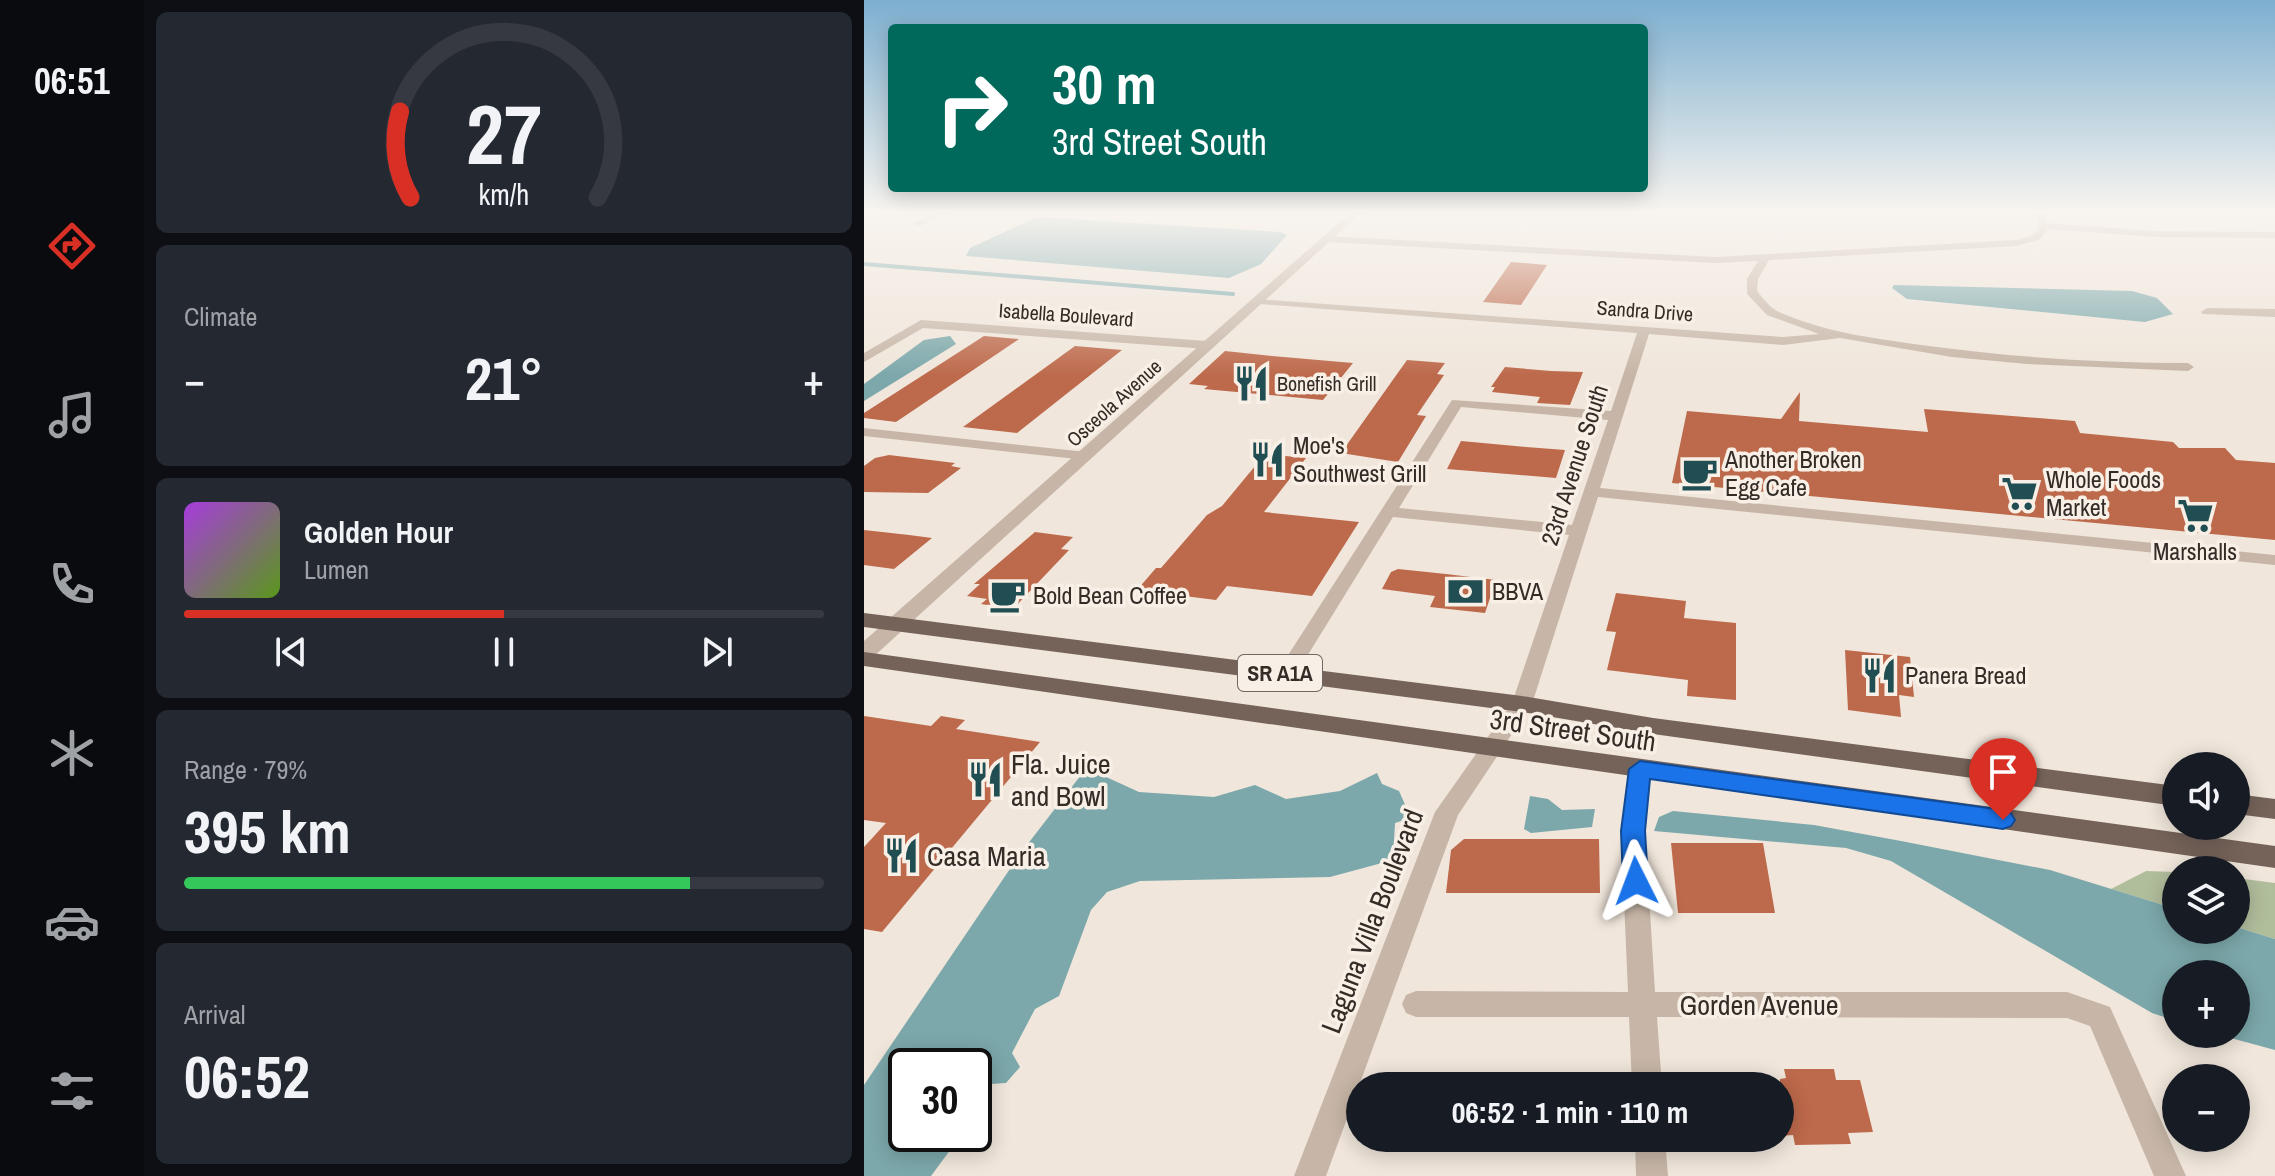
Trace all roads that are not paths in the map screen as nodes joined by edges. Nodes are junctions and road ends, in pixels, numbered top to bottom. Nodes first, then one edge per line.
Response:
1 (1296, 267) edge
2 (1760, 267) edge
3 (1259, 301) junction
4 (2207, 312) dead end
5 (2275, 313) edge
6 (1644, 331) junction
7 (1836, 336) junction
8 (1207, 345) junction
9 (864, 358) edge
10 (2188, 367) dead end
11 (1616, 416) junction
12 (864, 432) edge
13 (1086, 456) junction
14 (1591, 492) junction
15 (1389, 512) junction
16 (1578, 531) junction
17 (2275, 560) edge
18 (864, 620) edge
19 (897, 624) junction
20 (864, 656) edge
21 (1286, 674) junction
22 (1522, 704) junction
23 (1491, 749) junction
24 (1640, 769) junction
25 (2162, 794) edge
26 (2250, 806) edge
27 (2275, 809) edge
28 (2275, 857) edge
29 (1416, 1004) dead end
30 (1643, 1006) junction
31 (1646, 1072) edge
32 (1651, 1152) edge
33 (1310, 1176) edge
34 (1652, 1176) edge
35 (2170, 1176) edge

1 - 3 street, Osceola Avenue
2 - 7 street, Sandra Drive
3 - 6 street, Sandra Drive
3 - 8 street, Osceola Avenue
4 - 5 street
6 - 7 street, Sandra Drive
6 - 11 street, 23rd Avenue South
7 - 10 street, Sandra Drive
8 - 9 street, Isabella Boulevard
8 - 13 street, Osceola Avenue
11 - 14 street, 23rd Avenue South
11 - 15 street
12 - 13 street
13 - 19 street, Osceola Avenue
14 - 16 street, 23rd Avenue South
14 - 17 street
15 - 16 street
15 - 21 street
16 - 22 street, 23rd Avenue South
18 - 19 main road, 3rd Street South / SR A1A
19 - 20 street, Osceola Avenue
19 - 21 main road, 3rd Street South / SR A1A
20 - 23 main road, 3rd Street South / SR A1A
21 - 22 main road, 3rd Street South / SR A1A
22 - 23 street, Laguna Villa Boulevard
22 - 25 main road, 3rd Street South / SR A1A
23 - 24 main road, 3rd Street South / SR A1A
23 - 33 street, Laguna Villa Boulevard
24 - 28 main road, 3rd Street South / SR A1A
24 - 30 street
26 - 27 main road
29 - 30 street, Gorden Avenue
30 - 31 street
30 - 35 street, Gorden Avenue
32 - 34 street

